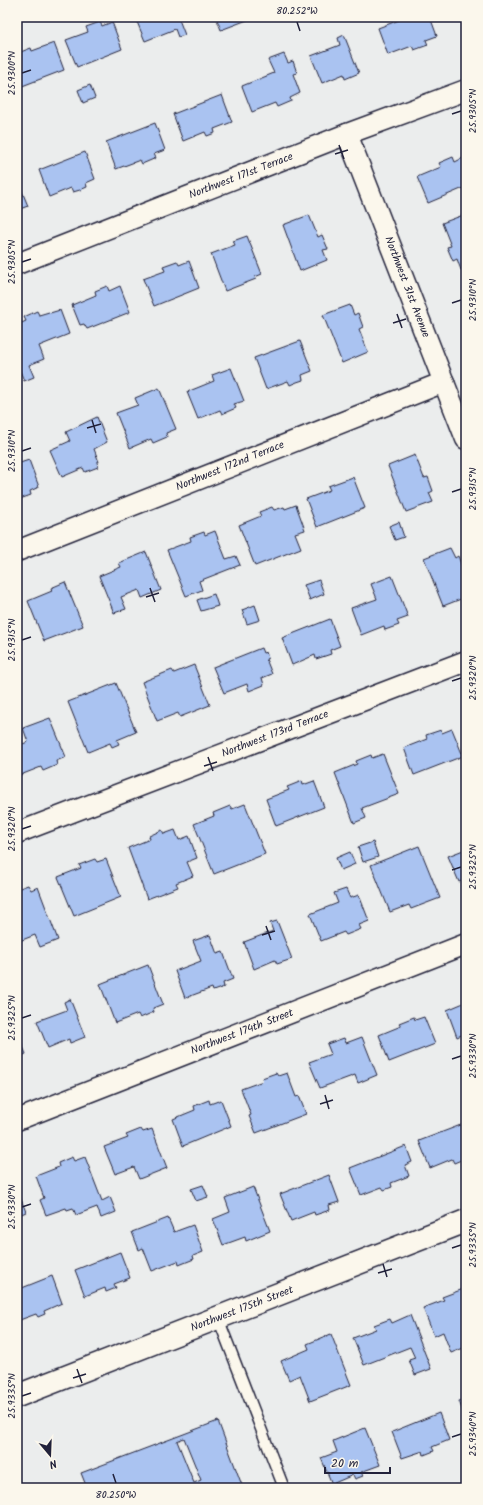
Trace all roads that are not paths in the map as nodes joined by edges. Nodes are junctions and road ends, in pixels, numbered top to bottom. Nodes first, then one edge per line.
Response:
1 (466, 90) edge
2 (347, 134) junction
3 (17, 264) edge
4 (444, 382) junction
5 (466, 439) edge
6 (17, 551) edge
7 (466, 661) edge
8 (17, 833) edge
9 (466, 944) edge
10 (17, 1120) edge
11 (466, 1221) edge
12 (218, 1318) junction
13 (17, 1396) edge
14 (284, 1488) edge

1 - 2 street, Northwest 171st Terrace
2 - 3 street, Northwest 171st Terrace
2 - 4 street, Northwest 31st Avenue
4 - 5 street, Northwest 31st Avenue
4 - 6 street, Northwest 172nd Terrace
7 - 8 street, Northwest 173rd Terrace
9 - 10 street, Northwest 174th Street
11 - 12 street, Northwest 175th Street
12 - 13 street, Northwest 175th Street
12 - 14 lane

